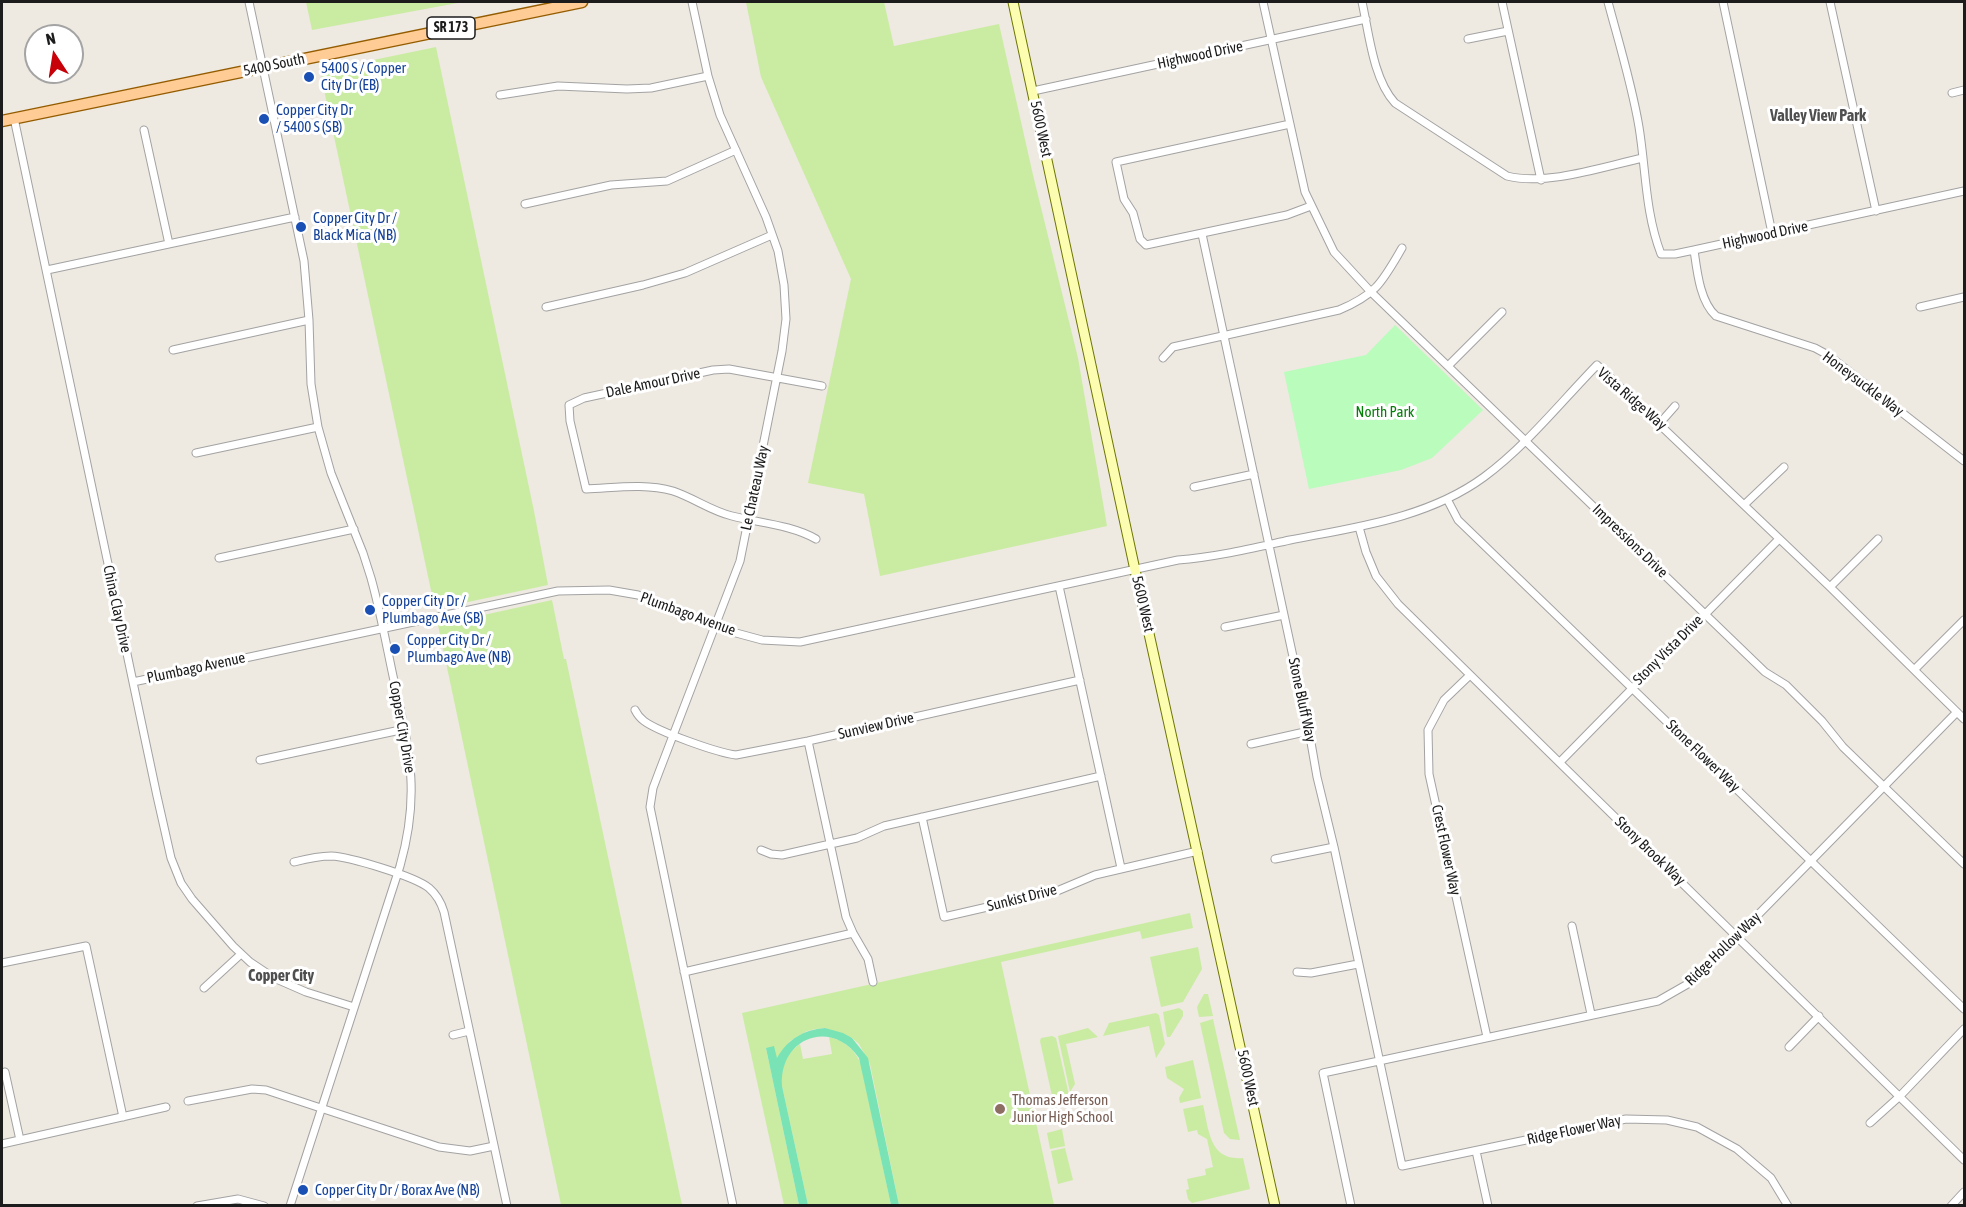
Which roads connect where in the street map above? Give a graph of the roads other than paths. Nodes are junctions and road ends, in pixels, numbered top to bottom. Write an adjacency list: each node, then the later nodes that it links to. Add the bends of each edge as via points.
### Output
1 (249, 2): 15 (street, Copper City Drive)
2 (582, 2): 15 (main road, 5400 South / SR 173)
3 (692, 2): 16 (street, Le Chateau Way)
4 (1013, 2): 18 (main road, 5600 West)
5 (1263, 2): 14 (street, Impressions Drive)
6 (1362, 2): 11 (street)
7 (1502, 2): 12 (street)
8 (1608, 2): 26 (street, via 1632,93)
9 (1723, 2): 33 (street)
10 (1830, 2): 31 (street)
11 (1366, 19): 14 (street, Highwood Drive); 27 (street, via 1379,77 1395,103 1507,176)
12 (1508, 31): 13 (street); 27 (street)
13 (1468, 39)
14 (1271, 40): 18 (street, Highwood Drive); 23 (street, Impressions Drive)
15 (264, 67): 21 (main road, 5400 South / SR 173); 32 (street, Copper City Drive)
16 (708, 76): 20 (street, via 651,88 558,86); 25 (street, Le Chateau Way)
17 (1965, 90): 19 (street)
18 (1033, 91): 71 (main road, 5600 West)
19 (1952, 93)
20 (500, 95)
21 (14, 118): 22 (main road, 5400 South / SR 173); 39 (street, China Clay Drive)
22 (2, 121)
23 (1290, 124): 30 (street, Impressions Drive); 34 (street, via 1116,162 1124,199 1146,245)
24 (144, 130): 36 (street)
25 (735, 150): 29 (street, via 667,180 611,185); 35 (street, Le Chateau Way)
26 (1642, 158): 27 (street); 38 (street, Highwood Drive, via 1652,232 1660,254)
27 (1541, 180)
28 (1965, 191): 31 (street, Highwood Drive)
29 (525, 204)
30 (1311, 206): 34 (street); 40 (street, Impressions Drive, via 1334,252)
31 (1876, 211): 33 (street, Highwood Drive)
32 (295, 217): 36 (street); 45 (street, Copper City Drive)
33 (1772, 233): 38 (street, Highwood Drive)
34 (1202, 234): 46 (street, Stone Bluff Way)
35 (772, 236): 42 (street, via 675,276); 50 (street, Le Chateau Way, via 786,302)
36 (169, 244): 39 (street)
37 (1402, 248): 40 (street)
38 (1694, 250): 57 (street, Honeysuckle Way, via 1706,302 1716,316 1828,355)
39 (46, 270): 83 (street, China Clay Drive)
40 (1371, 292): 46 (street, via 1340,310); 49 (street, Impressions Drive)
41 (1965, 297): 43 (street)
42 (546, 306)
43 (1920, 307)
44 (1502, 312): 49 (street)
45 (309, 320): 47 (street); 54 (street, Copper City Drive, via 310,384)
46 (1224, 335): 48 (street, via 1173,347); 59 (street, Stone Bluff Way)
47 (174, 350)
48 (1164, 358)
49 (1449, 365): 55 (street, Impressions Drive)
50 (777, 377): 51 (street, Dale Amour Drive); 63 (street, Le Chateau Way); 63 (street, Dale Amour Drive, via 742,370 713,370 584,398 569,405 586,489 648,486)
51 (822, 386)
52 (1675, 406): 53 (street)
53 (1660, 423): 55 (street, Vista Ridge Way, via 1597,365); 62 (street, Vista Ridge Way)
54 (318, 427): 56 (street); 65 (street, Copper City Drive, via 331,473)
55 (1525, 440): 61 (street, Vista Ridge Way, via 1484,477); 74 (street, Impressions Drive)
56 (196, 453)
57 (1965, 461)
58 (1784, 467): 62 (street)
59 (1254, 474): 60 (street); 69 (street, Stone Bluff Way)
60 (1194, 487)
61 (1447, 499): 64 (street, Vista Ridge Way, via 1414,513); 84 (street, Stone Flower Way, via 1458,520)
62 (1744, 505): 67 (street, Vista Ridge Way)
63 (748, 520): 66 (street, via 801,531); 77 (street, Le Chateau Way, via 737,569)
64 (1359, 527): 69 (street, Vista Ridge Way); 81 (street, Stony Brook Way, via 1376,576 1398,604)
65 (354, 529): 70 (street); 79 (street, Copper City Drive)
66 (816, 539)
67 (1779, 539): 73 (street, Vista Ridge Way); 74 (street, Stony Vista Drive)
68 (1878, 539): 73 (street)
69 (1269, 545): 71 (street, Vista Ridge Way); 75 (street, Stone Bluff Way)
70 (219, 558)
71 (1135, 570): 72 (street, Plumbago Avenue); 101 (main road, 5600 West)
72 (1059, 586): 77 (street, Plumbago Avenue, via 800,642 762,640); 82 (street)
73 (1830, 587): 80 (street, Vista Ridge Way)
74 (1705, 613): 84 (street, Stony Vista Drive); 96 (street, Impressions Drive, via 1765,672 1786,686)
75 (1284, 615): 78 (street); 89 (street, Stone Bluff Way)
76 (1965, 620): 80 (street)
77 (716, 626): 79 (street, Plumbago Avenue, via 646,598 609,590 558,591); 90 (street, Le Chateau Way)
78 (1225, 627)
79 (383, 628): 83 (street, Plumbago Avenue); 88 (street, Copper City Drive)
80 (1915, 669): 86 (street, Vista Ridge Way)
81 (1470, 675): 94 (street, Stony Brook Way); 125 (street, Crest Flower Way, via 1444,700 1428,730 1429,774)
82 (1080, 680): 91 (street, Sunview Drive); 95 (street)
83 (133, 682): 111 (street, China Clay Drive, via 175,870 192,900)
84 (1632, 687): 94 (street, Stony Vista Drive); 103 (street, Stone Flower Way)
85 (635, 710): 90 (street, Sunview Drive, via 645,722)
86 (1957, 712): 87 (street, Vista Ridge Way); 96 (street, Ridge Hollow Way)
87 (1965, 719)
88 (405, 729): 93 (street); 107 (street, Copper City Drive, via 412,771 412,810)
89 (1309, 731): 92 (street); 99 (street, Stone Bluff Way)
90 (674, 734): 91 (street, Sunview Drive, via 736,755); 114 (street, Le Chateau Way, via 653,788 650,807)
91 (808, 741): 98 (street)
92 (1251, 744)
93 (260, 760)
94 (1560, 762): 110 (street, Stony Brook Way)
95 (1101, 776): 97 (street); 106 (street)
96 (1886, 787): 103 (street, Ridge Hollow Way); 105 (street, Impressions Drive)
97 (922, 817): 98 (street); 106 (street, Sunkist Drive, via 944,917 1057,891 1095,874)
98 (830, 844): 100 (street, via 782,855); 109 (street)
99 (1334, 847): 102 (street); 113 (street, Stone Bluff Way)
100 (761, 850)
101 (1198, 851): 106 (street, Sunkist Drive); 147 (main road, 5600 West)
102 (1275, 859)
103 (1813, 861): 110 (street, Ridge Hollow Way); 119 (street, Stone Flower Way)
104 (294, 862): 107 (street, via 333,856)
105 (1965, 864)
106 (1121, 868)
107 (397, 874): 118 (street, Copper City Drive); 123 (street, via 424,884 441,904)
108 (1572, 926): 120 (street)
109 (853, 933): 114 (street); 116 (street, via 867,959)
110 (1738, 936): 120 (street, Ridge Hollow Way, via 1678,991 1658,1001); 121 (street, Stony Brook Way)
111 (241, 954): 117 (street); 118 (street, China Clay Drive, via 284,983)
112 (2, 963): 133 (street, via 86,946)
113 (1358, 964): 115 (street); 127 (street, Stone Bluff Way)
114 (684, 972): 146 (street, Le Chateau Way)
115 (1297, 972)
116 (873, 982)
117 (204, 988)
118 (354, 1007): 132 (street, Copper City Drive)
119 (1965, 1010)
120 (1591, 1014): 125 (street, Ridge Hollow Way)
121 (1819, 1016): 126 (street); 129 (street, Stony Brook Way)
122 (1965, 1029): 129 (street)
123 (469, 1031): 124 (street); 137 (street)
124 (453, 1035)
125 (1487, 1037): 127 (street, Ridge Hollow Way)
126 (1789, 1047)
127 (1379, 1060): 140 (street, Stone Bluff Way); 148 (street, Ridge Hollow Way, via 1323,1073)
128 (5, 1071): 135 (street)
129 (1900, 1096): 134 (street); 139 (street, Stony Brook Way)
130 (188, 1101): 132 (street, via 252,1089)
131 (166, 1107): 133 (street)
132 (322, 1109): 137 (street, via 451,1150); 144 (street, Copper City Drive)
133 (123, 1117): 135 (street)
134 (1870, 1123)
135 (20, 1140): 136 (street)
136 (2, 1144)
137 (494, 1146): 145 (street)
138 (1476, 1151): 140 (street, Ridge Flower Way); 149 (street); 150 (street, Ridge Flower Way, via 1626,1119 1667,1120 1697,1127 1737,1149 1771,1178)
139 (1965, 1160)
140 (1402, 1166)
141 (1965, 1192): 151 (street)
142 (198, 1206): 143 (street, via 238,1199)
143 (264, 1206)
144 (290, 1206)
145 (507, 1206)
146 (733, 1206)
147 (1275, 1206)
148 (1351, 1206)
149 (1488, 1206)
150 (1788, 1206)
151 (1951, 1206)

